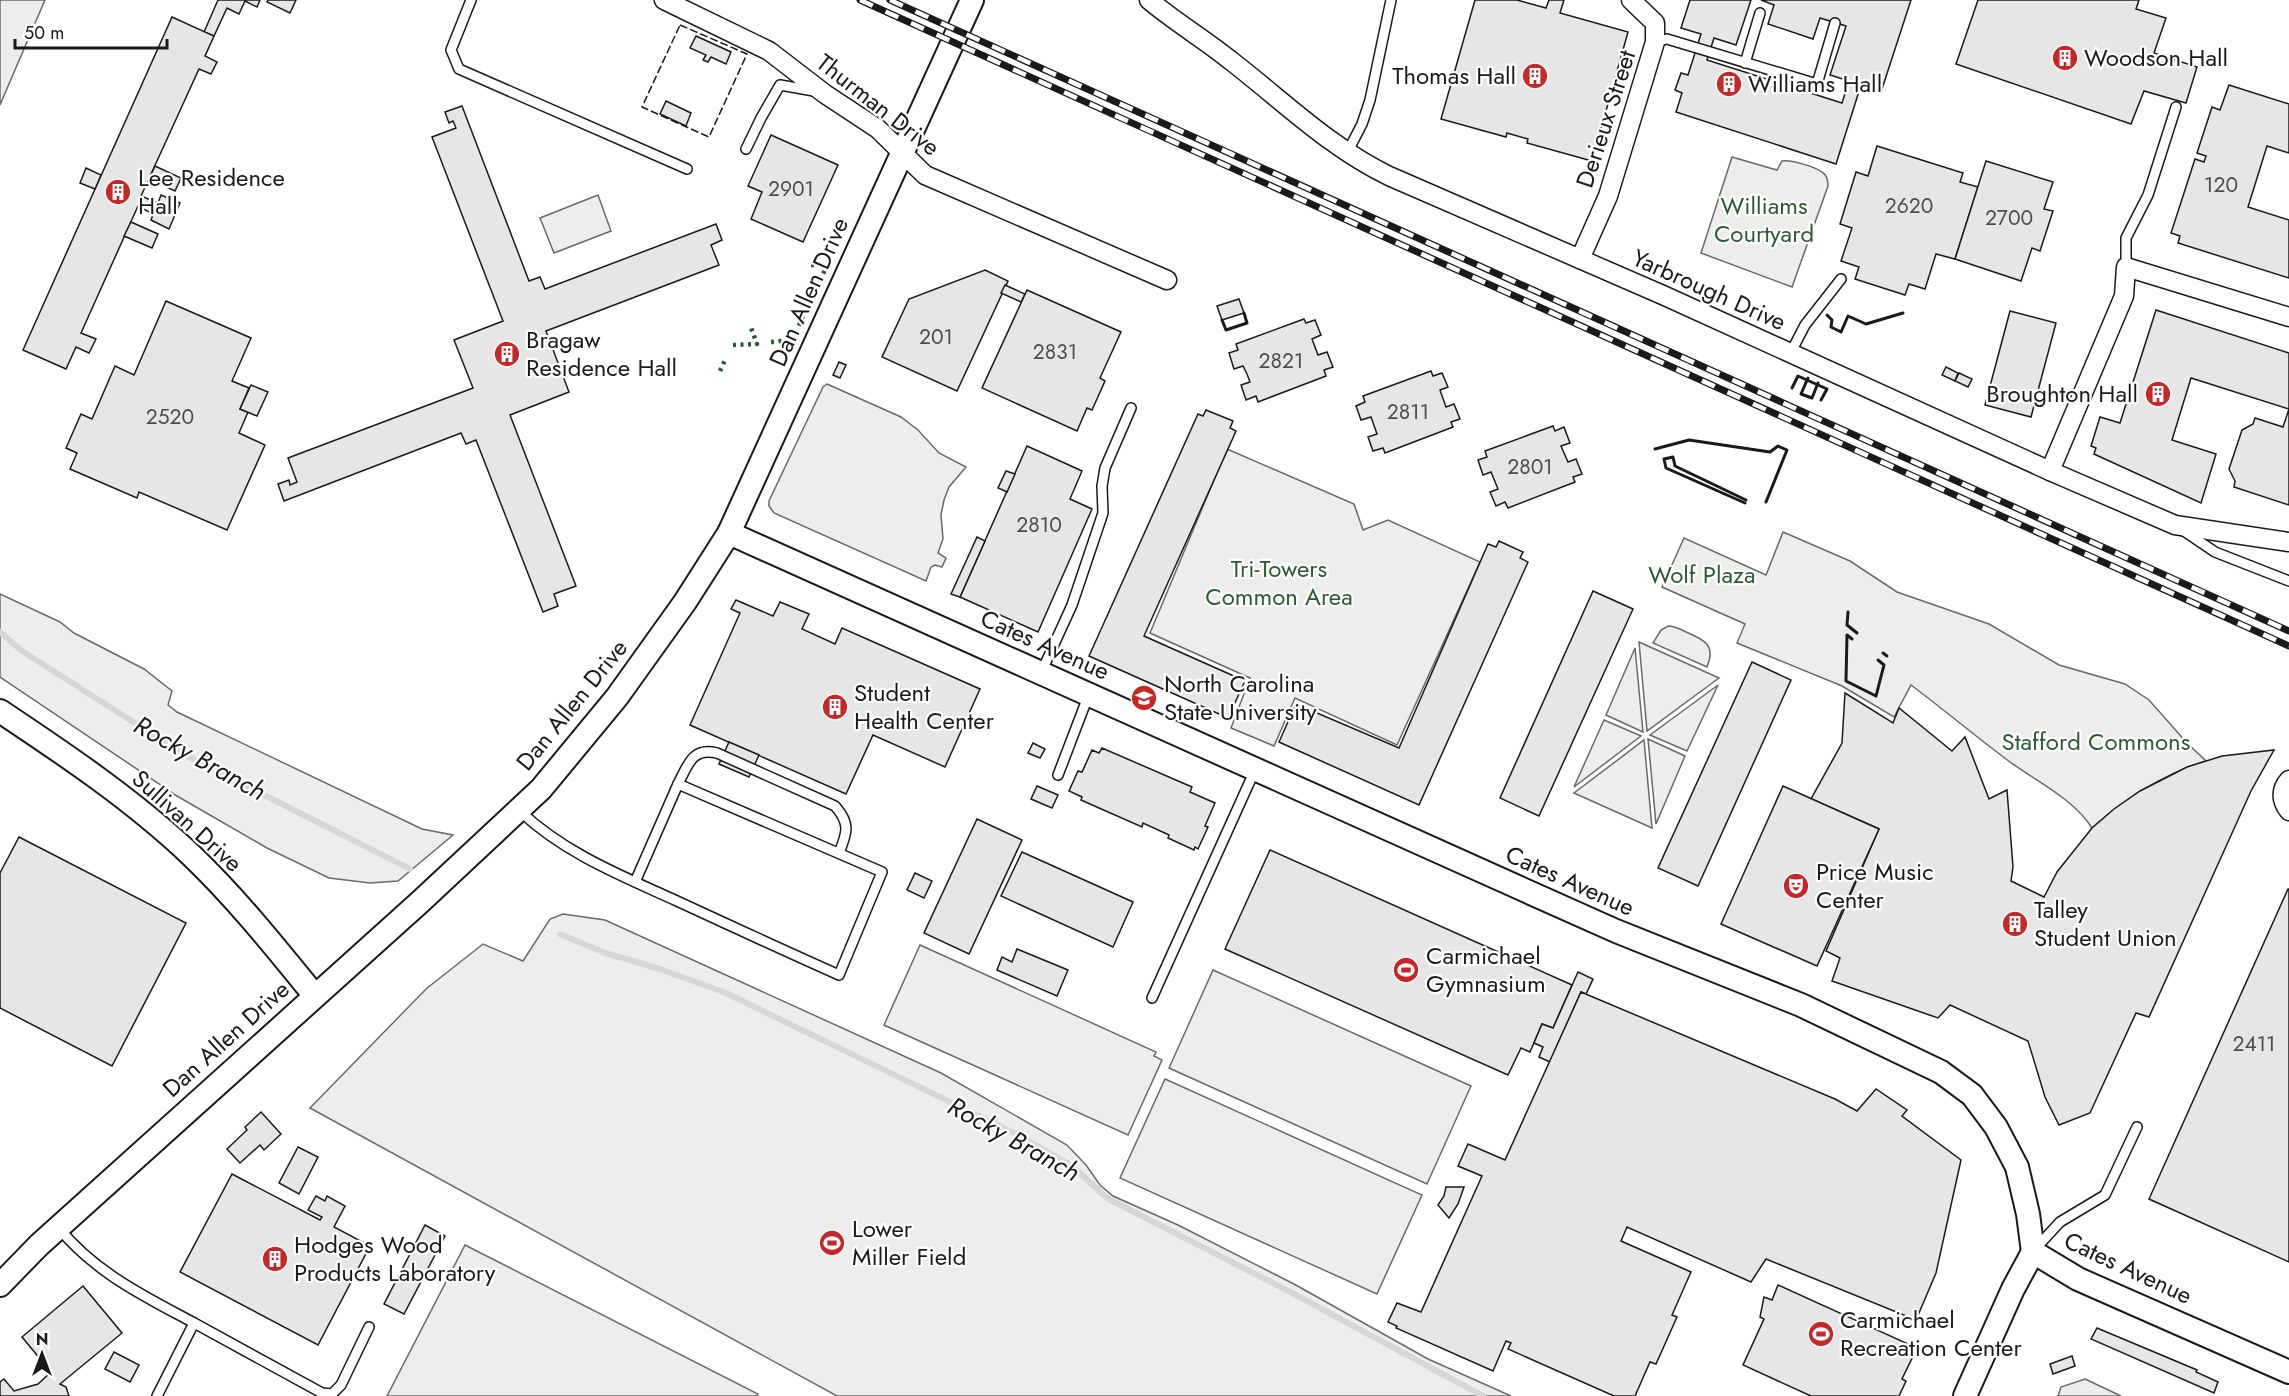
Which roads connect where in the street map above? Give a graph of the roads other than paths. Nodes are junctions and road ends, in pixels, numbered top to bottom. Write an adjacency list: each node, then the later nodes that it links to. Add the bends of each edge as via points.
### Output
1 (471, 0): 16 (lane, via 451,50 459,69)
2 (664, 0): 11 (street, Thurman Drive, via 769,51)
3 (972, 0): 14 (street, Dan Allen Drive)
4 (1150, 0): 15 (street, Yarbrough Drive)
5 (1391, 0): 15 (lane, via 1370,100)
6 (1631, 0): 9 (street, Derieux Street, via 1655,23)
7 (1761, 13): 10 (lane)
8 (1835, 23): 10 (lane, via 1817,84)
9 (1655, 42): 10 (lane, via 1667,39); 17 (street, Derieux Street, via 1608,196)
10 (1745, 63)
11 (825, 94): 13 (lane, via 780,85); 14 (street, Thurman Drive, via 878,129)
12 (2176, 107): 18 (lane, via 2148,195 2126,238)
13 (746, 149)
14 (902, 152): 20 (street, Thurman Drive, via 925,175); 26 (street, Dan Allen Drive)
15 (1347, 153): 17 (street, Yarbrough Drive, via 1389,176)
16 (687, 169)
17 (1580, 259): 22 (street, Yarbrough Drive)
18 (2126, 267): 21 (street); 24 (street, via 2124,296)
19 (1842, 279): 22 (lane, via 1805,325)
20 (1167, 280)
21 (2289, 317)
22 (1790, 354): 24 (street, Yarbrough Drive)
23 (1131, 408): 29 (lane, via 1105,468 1103,513 1072,605)
24 (2050, 471): 25 (street, Yarbrough Drive)
25 (2175, 525): 27 (street, Yarbrough Drive); 28 (lane, via 2216,552)
26 (729, 533): 29 (street, Cates Avenue); 36 (street, Dan Allen Drive, via 618,697 541,789)
27 (2289, 542)
28 (2289, 581)
29 (1041, 673): 30 (street, Cates Avenue)
30 (1089, 694): 32 (street, Cates Avenue); 33 (lane)
31 (0, 711): 40 (street, Sullivan Drive, via 176,841 229,894)
32 (1255, 769): 41 (lane); 44 (street, Cates Avenue, via 1616,931 1801,1005 1941,1072 1972,1095 2007,1147 2017,1167)
33 (1058, 775)
34 (2289, 780): 37 (street, via 2282,793)
35 (678, 784): 38 (lane); 38 (lane, via 697,754 717,753 835,806 846,823); 39 (lane)
36 (518, 809): 39 (lane, via 566,847); 40 (street, Dan Allen Drive)
37 (2289, 811)
38 (839, 853): 39 (lane, via 882,872 838,975)
39 (635, 882)
40 (315, 996): 43 (street, Dan Allen Drive)
41 (1152, 998)
42 (2137, 1127): 44 (lane, via 2105,1195 2060,1222)
43 (58, 1227): 45 (street, Dan Allen Drive); 46 (lane, via 96,1266)
44 (2033, 1252): 48 (street, Cates Avenue, via 2078,1279); 50 (street)
45 (0, 1285)
46 (194, 1323): 47 (lane, via 322,1393 332,1394 341,1385); 49 (lane)
47 (369, 1327)
48 (2289, 1372)
49 (157, 1396)
50 (1965, 1396)

